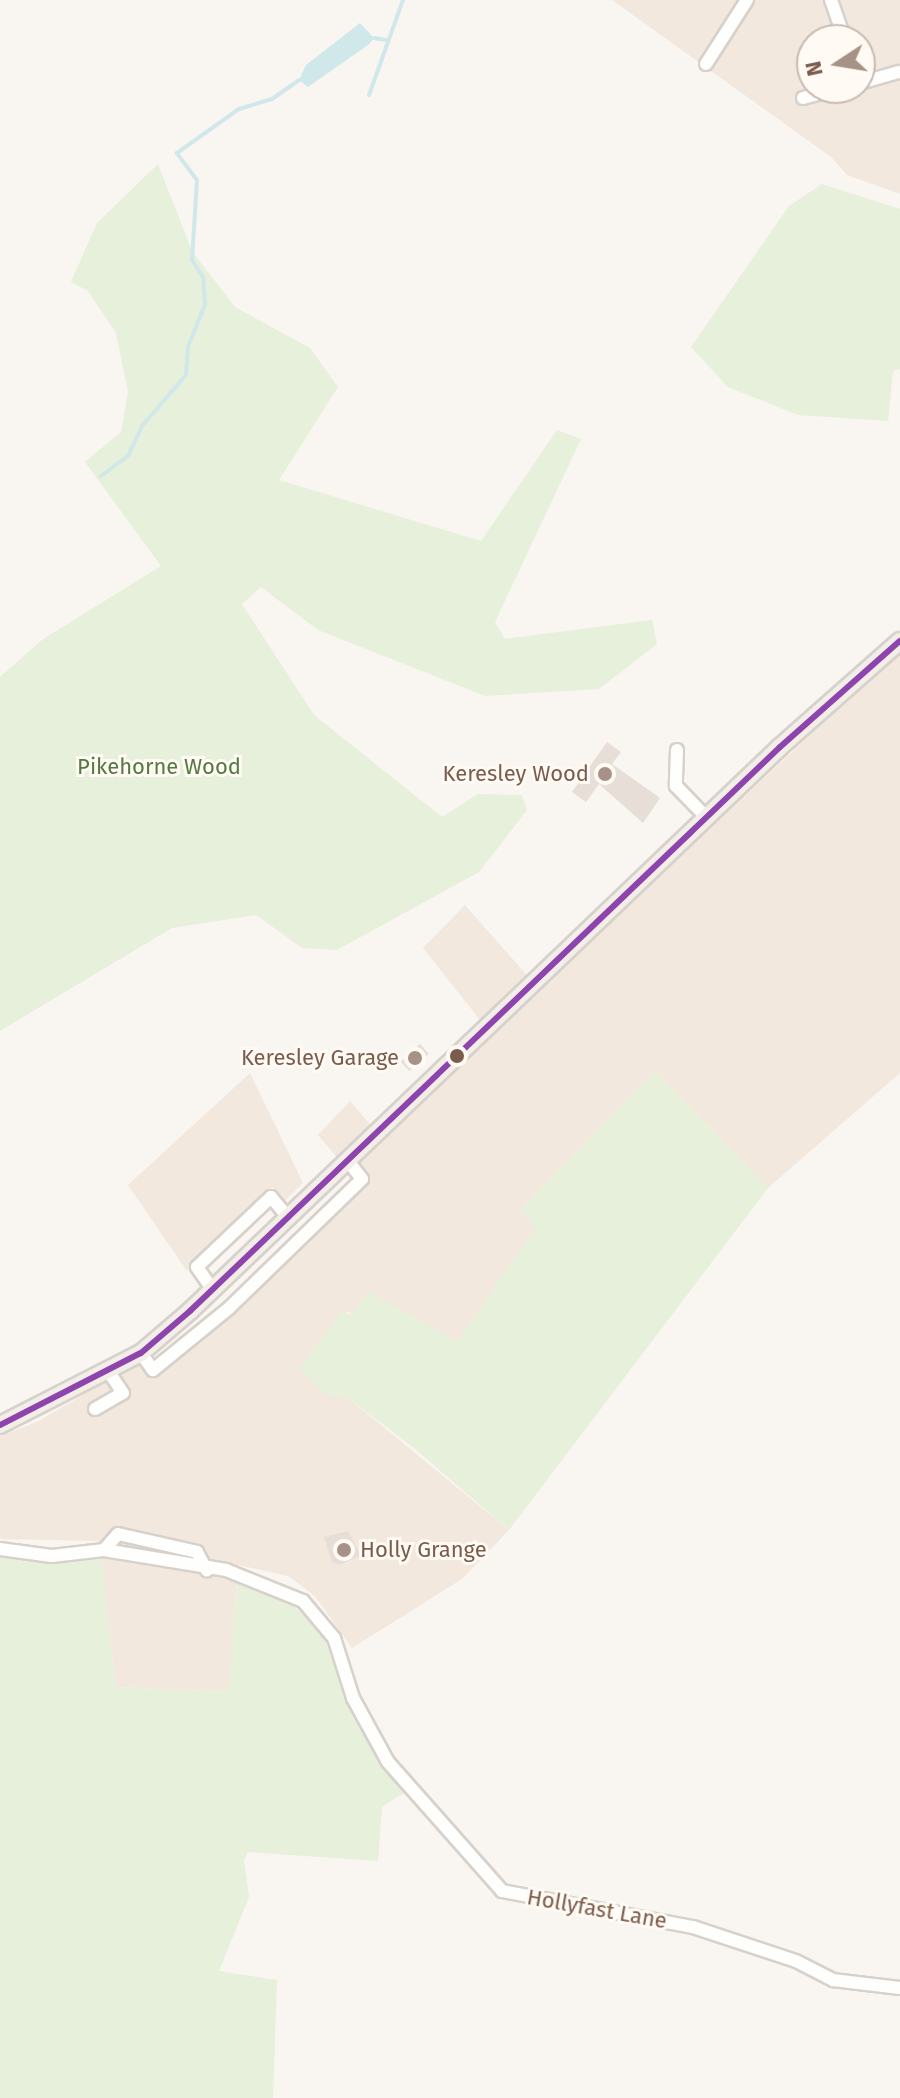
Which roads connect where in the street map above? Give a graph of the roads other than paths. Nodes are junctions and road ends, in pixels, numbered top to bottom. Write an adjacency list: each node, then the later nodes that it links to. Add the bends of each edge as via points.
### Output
1 (747, 0): 4 (street)
2 (831, 0): 3 (street)
3 (839, 24)
4 (706, 64)
5 (899, 72): 6 (street)
6 (876, 78)
7 (900, 641): 9 (main road)
8 (677, 750): 9 (street, via 676,786)
9 (706, 817): 10 (main road)
10 (348, 1161): 11 (main road); 13 (street, via 362,1179 229,1308 153,1370)
11 (288, 1217): 12 (main road); 12 (street, via 271,1197 197,1267)
12 (213, 1290): 13 (main road)
13 (141, 1353): 14 (main road)
14 (109, 1372): 15 (street, via 127,1390); 16 (main road)
15 (95, 1409)
16 (0, 1425)
17 (0, 1549): 18 (street, Hollyfast Lane, via 52,1556 104,1550 240,1573 303,1601 334,1638 353,1698 388,1762 502,1891 693,1927 833,1980)
18 (900, 1988)

